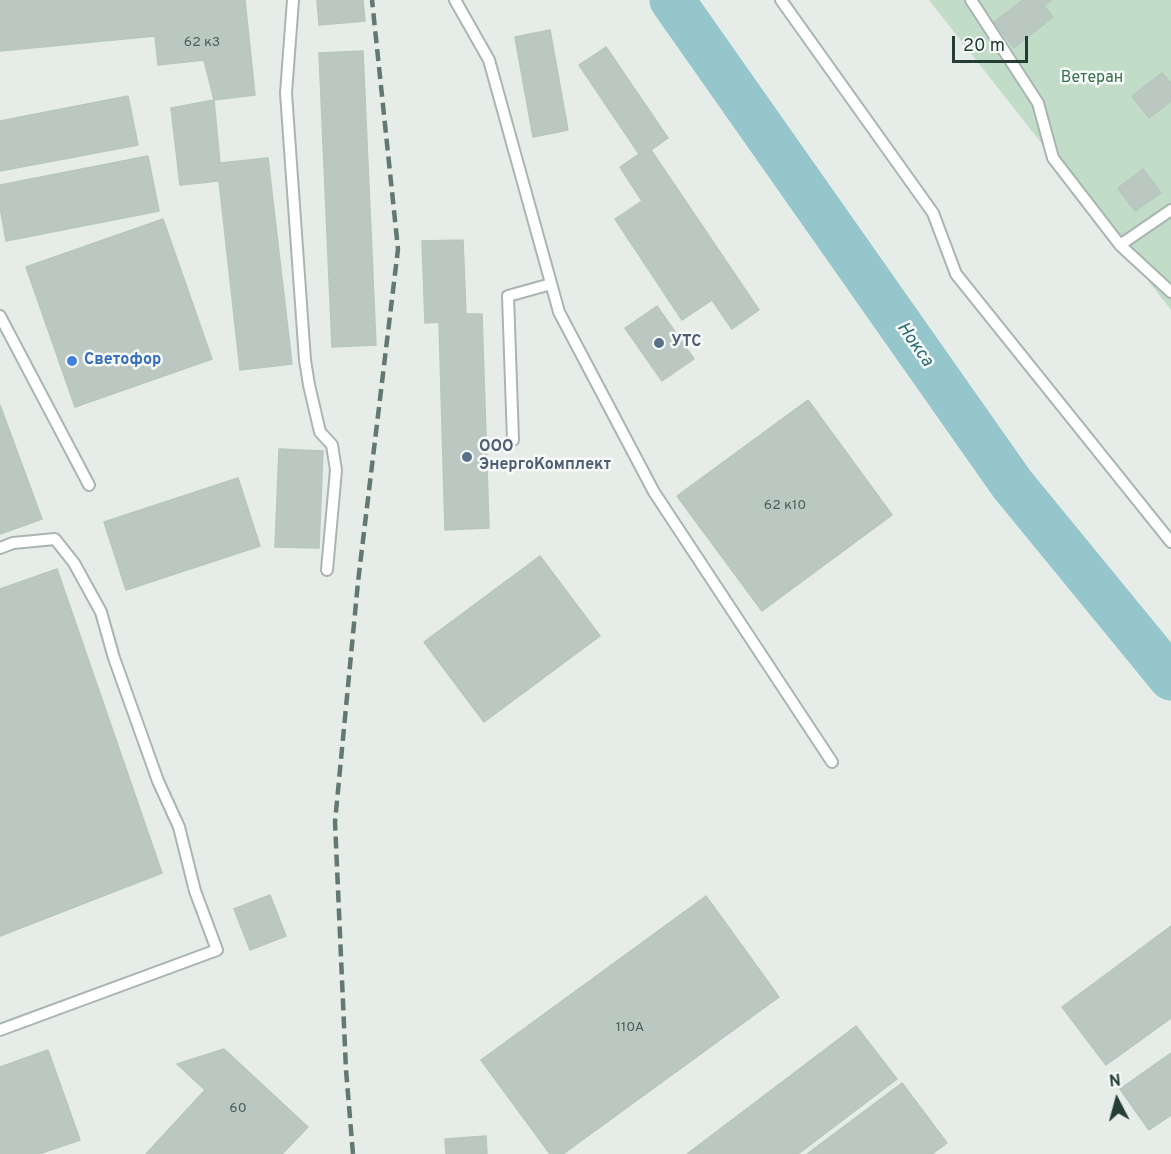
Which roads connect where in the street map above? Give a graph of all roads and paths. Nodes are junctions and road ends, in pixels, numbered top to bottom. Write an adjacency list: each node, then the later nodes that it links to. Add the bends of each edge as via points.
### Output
1 (293, 0): 14 (lane, via 286,93 305,360 320,432 333,445 336,470)
2 (455, 0): 7 (lane, via 489,60)
3 (781, 0): 12 (lane, via 933,213 956,274)
4 (970, 0): 6 (lane, via 1038,103 1053,158)
5 (1171, 210): 6 (lane)
6 (1120, 245): 8 (lane)
7 (551, 284): 10 (lane, via 508,296); 15 (lane, via 559,312 654,492)
8 (1171, 292)
9 (0, 316): 11 (lane)
10 (513, 440)
11 (89, 485)
12 (1171, 542)
13 (0, 548): 16 (lane, via 55,539 85,582 101,612 158,781 179,827 195,891 218,950)
14 (327, 570)
15 (832, 762)
16 (0, 1030)

